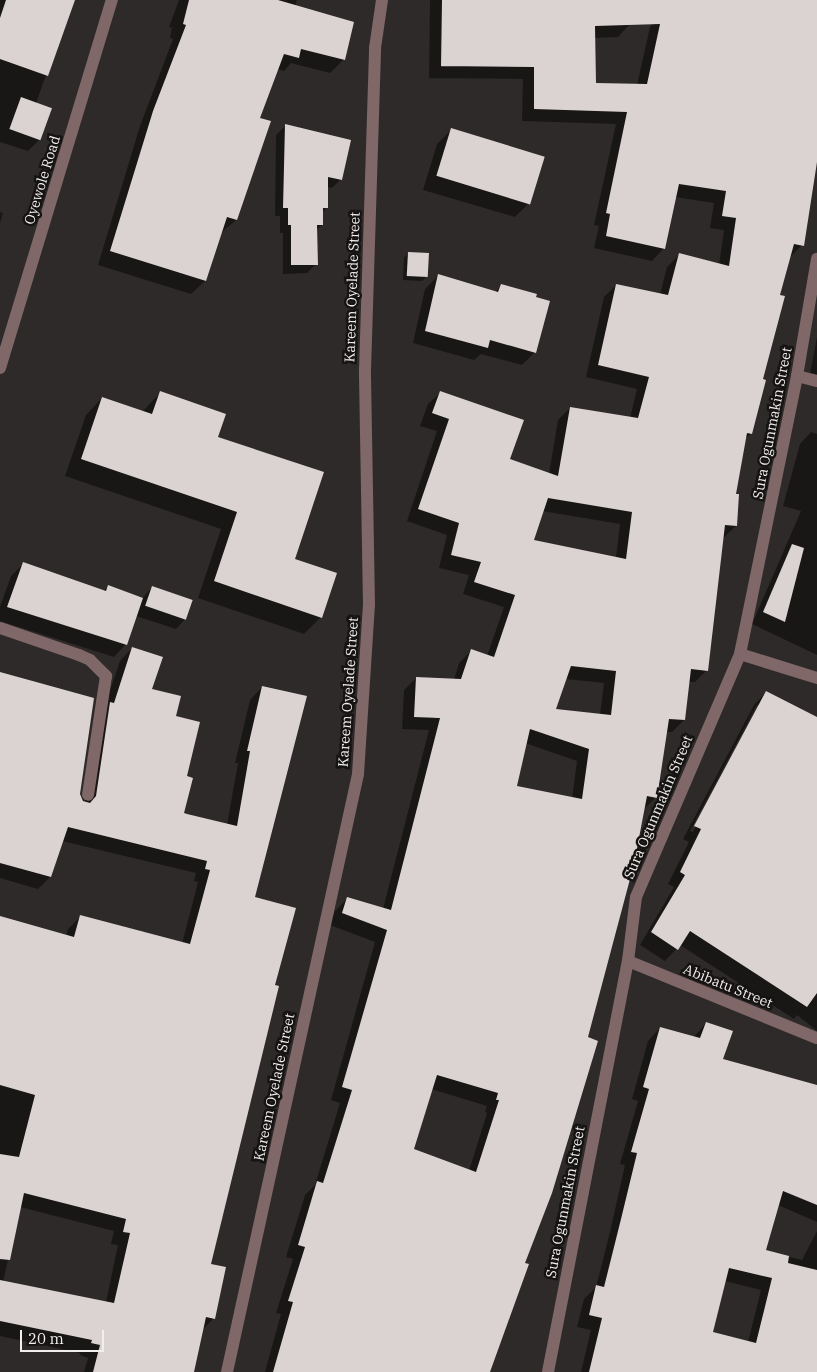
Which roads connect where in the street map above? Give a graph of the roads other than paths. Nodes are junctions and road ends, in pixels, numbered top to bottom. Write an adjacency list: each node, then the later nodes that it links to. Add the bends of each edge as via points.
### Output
1 (112, 0): 4 (street, Oyewole Road)
2 (382, 0): 13 (street, Kareem Oyelade Street, via 374,58 365,370 369,605 358,774)
3 (817, 259): 5 (street, Sura Ogunmakin Street)
4 (0, 368)
5 (797, 376): 6 (street); 8 (street, Sura Ogunmakin Street)
6 (817, 381)
7 (0, 628): 10 (street, via 79,655 90,660 106,676)
8 (740, 654): 9 (street); 11 (street, Sura Ogunmakin Street, via 636,896)
9 (817, 678)
10 (88, 795)
11 (628, 961): 12 (street, Abibatu Street); 14 (street, Sura Ogunmakin Street)
12 (817, 1038)
13 (227, 1372)
14 (548, 1372)

